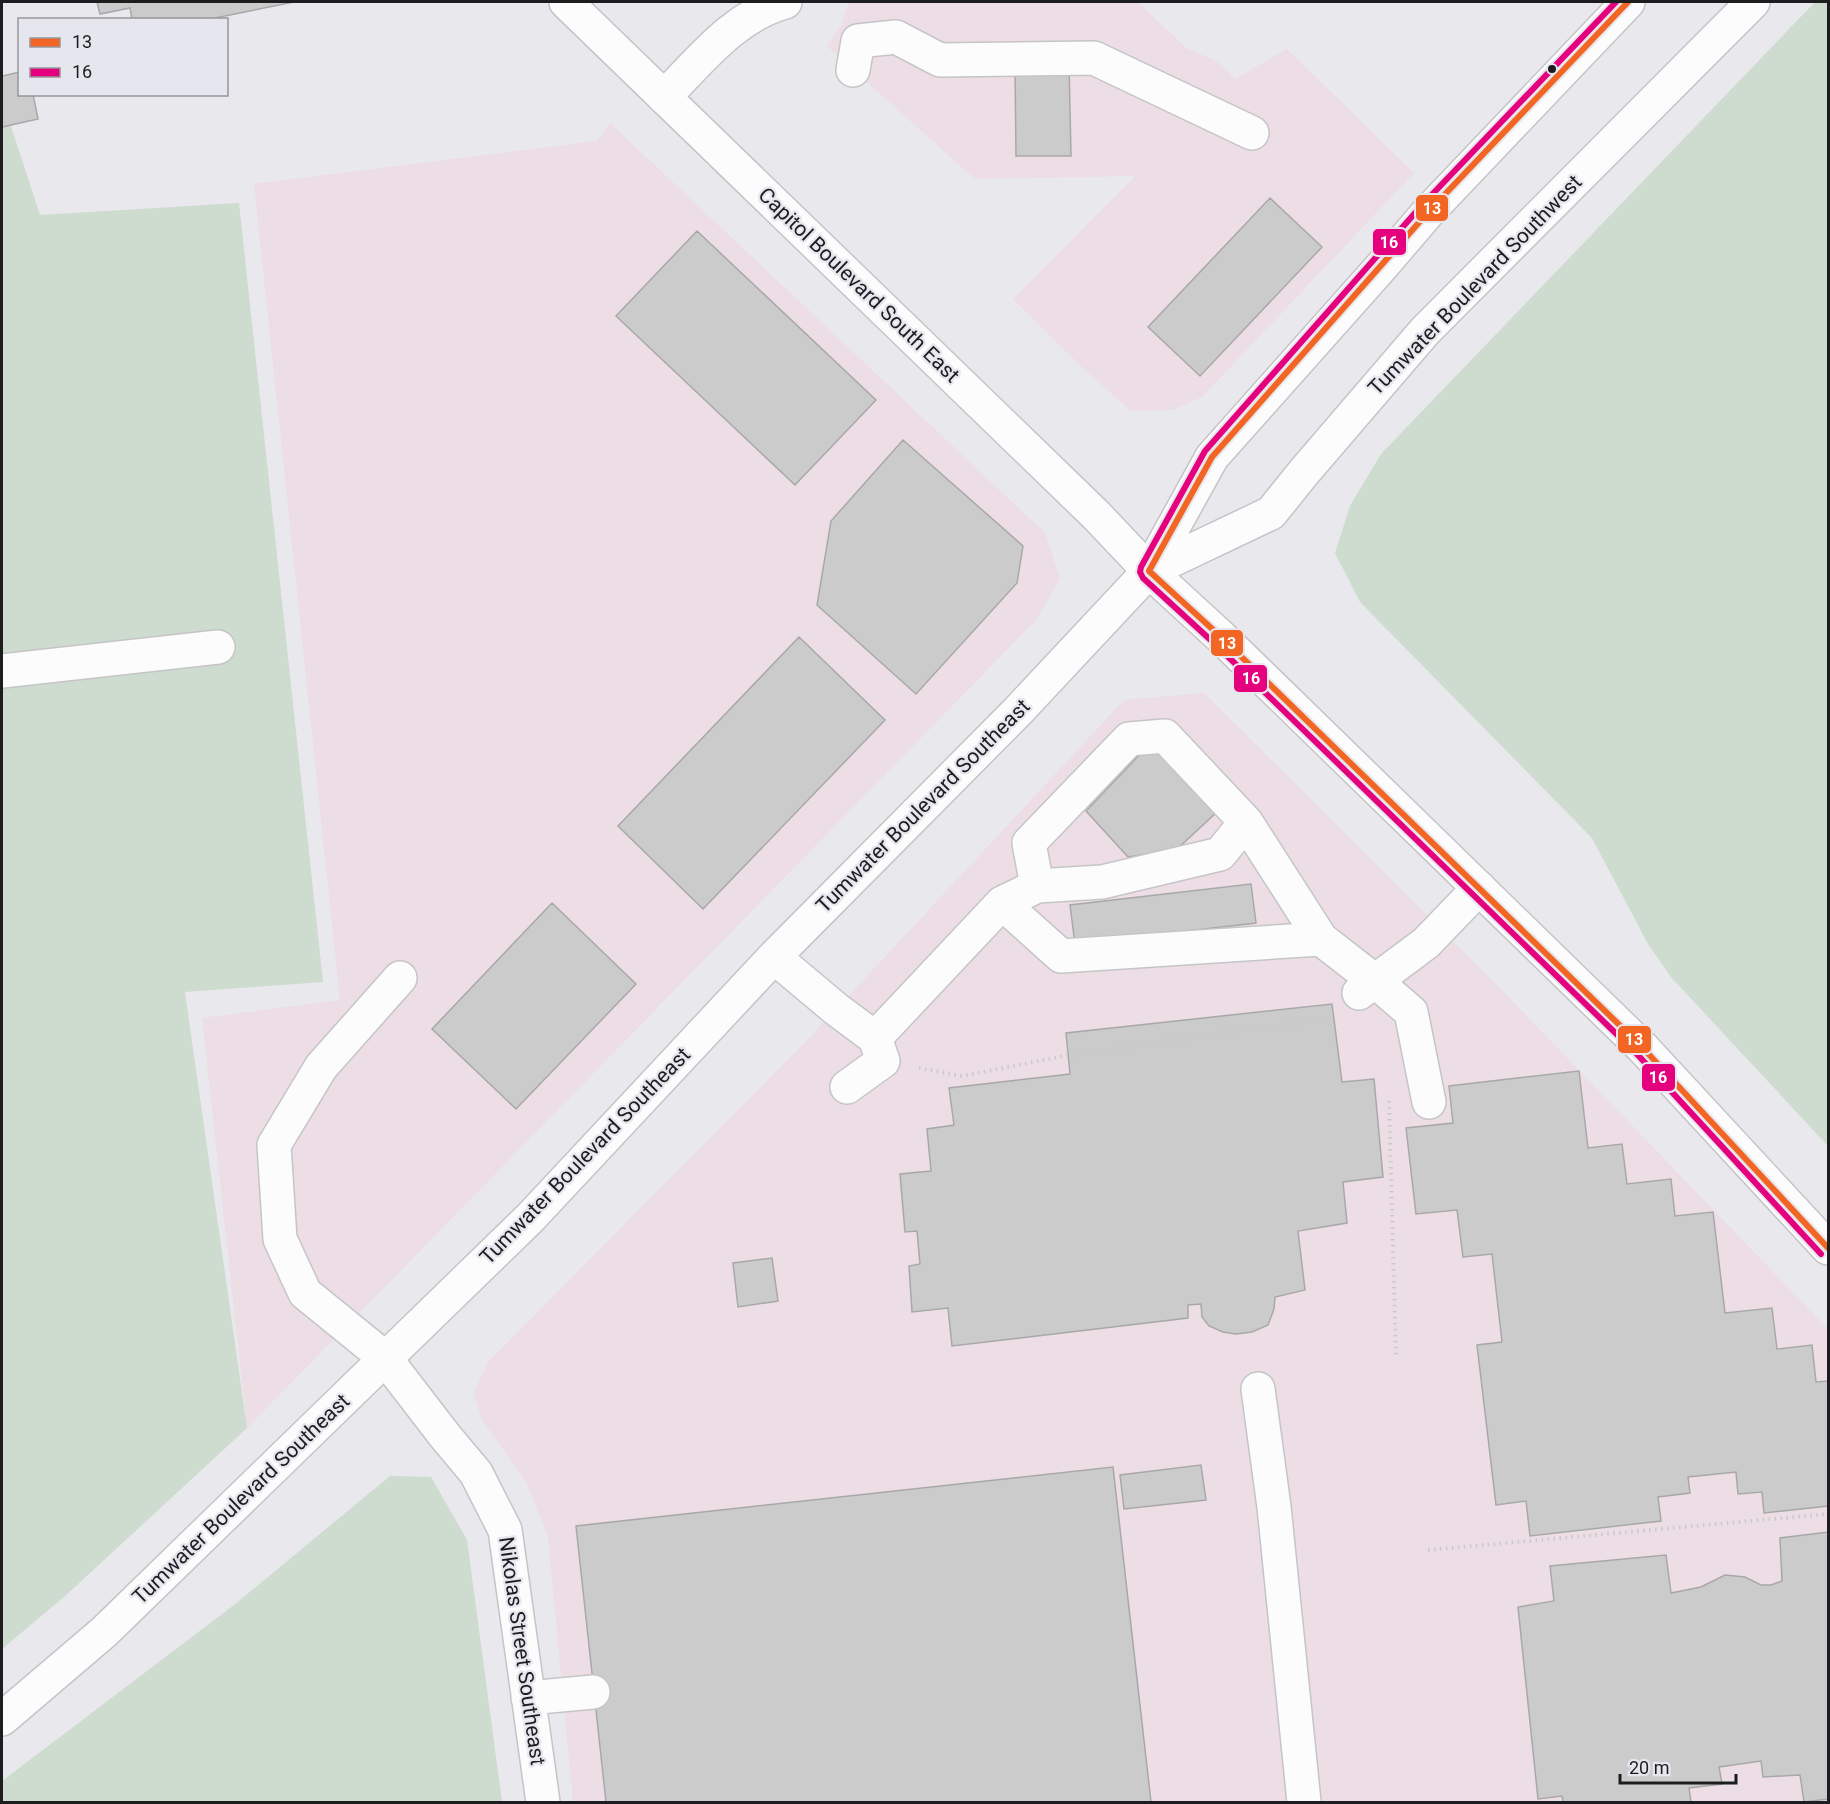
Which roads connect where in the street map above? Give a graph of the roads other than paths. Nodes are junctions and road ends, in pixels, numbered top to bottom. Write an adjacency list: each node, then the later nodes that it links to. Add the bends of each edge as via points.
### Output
1 (566, 2): 6 (main road, Capitol Boulevard South East)
2 (1628, 2): 8 (main road, via 1430,210 1212,457)
3 (1753, 2): 8 (main road, Tumwater Boulevard Southwest, via 1425,331 1271,513)
4 (767, 3): 6 (main road, via 726,33)
5 (854, 70): 7 (main road, via 858,41 896,37 940,60 1094,58)
6 (664, 97): 8 (main road, Capitol Boulevard South East, via 1088,507)
7 (1252, 133)
8 (1149, 571): 13 (main road, Capitol Boulevard South East); 16 (main road, Tumwater Boulevard Southeast, via 1018,711)
9 (218, 647): 10 (main road)
10 (2, 671)
11 (1246, 822): 12 (main road, via 1220,854 1102,882); 12 (main road, via 1165,736 1129,739 1029,843); 15 (main road)
12 (1037, 886): 14 (main road)
13 (1479, 888): 18 (main road, via 1426,943); 22 (main road, Capitol Boulevard South East, via 1642,1047)
14 (1002, 903): 15 (main road, via 1060,956); 19 (main road)
15 (1321, 939): 18 (main road)
16 (774, 957): 19 (main road); 23 (main road, Tumwater Boulevard Southeast, via 530,1218)
17 (400, 978): 23 (main road, Nikolas Street Southeast, via 321,1067 274,1145 280,1239 305,1293)
18 (1358, 998): 21 (main road, via 1411,1012)
19 (879, 1050): 20 (main road)
20 (848, 1086)
21 (1429, 1102)
22 (1828, 1248)
23 (385, 1358): 26 (main road, Nikolas Street Southeast, via 476,1473 506,1530); 27 (main road, Tumwater Boulevard Southeast, via 104,1632)
24 (1258, 1389): 29 (main road, via 1277,1530)
25 (593, 1692): 26 (main road)
26 (528, 1698): 28 (main road, Nikolas Street Southeast)
27 (2, 1719)
28 (543, 1803)
29 (1304, 1803)

